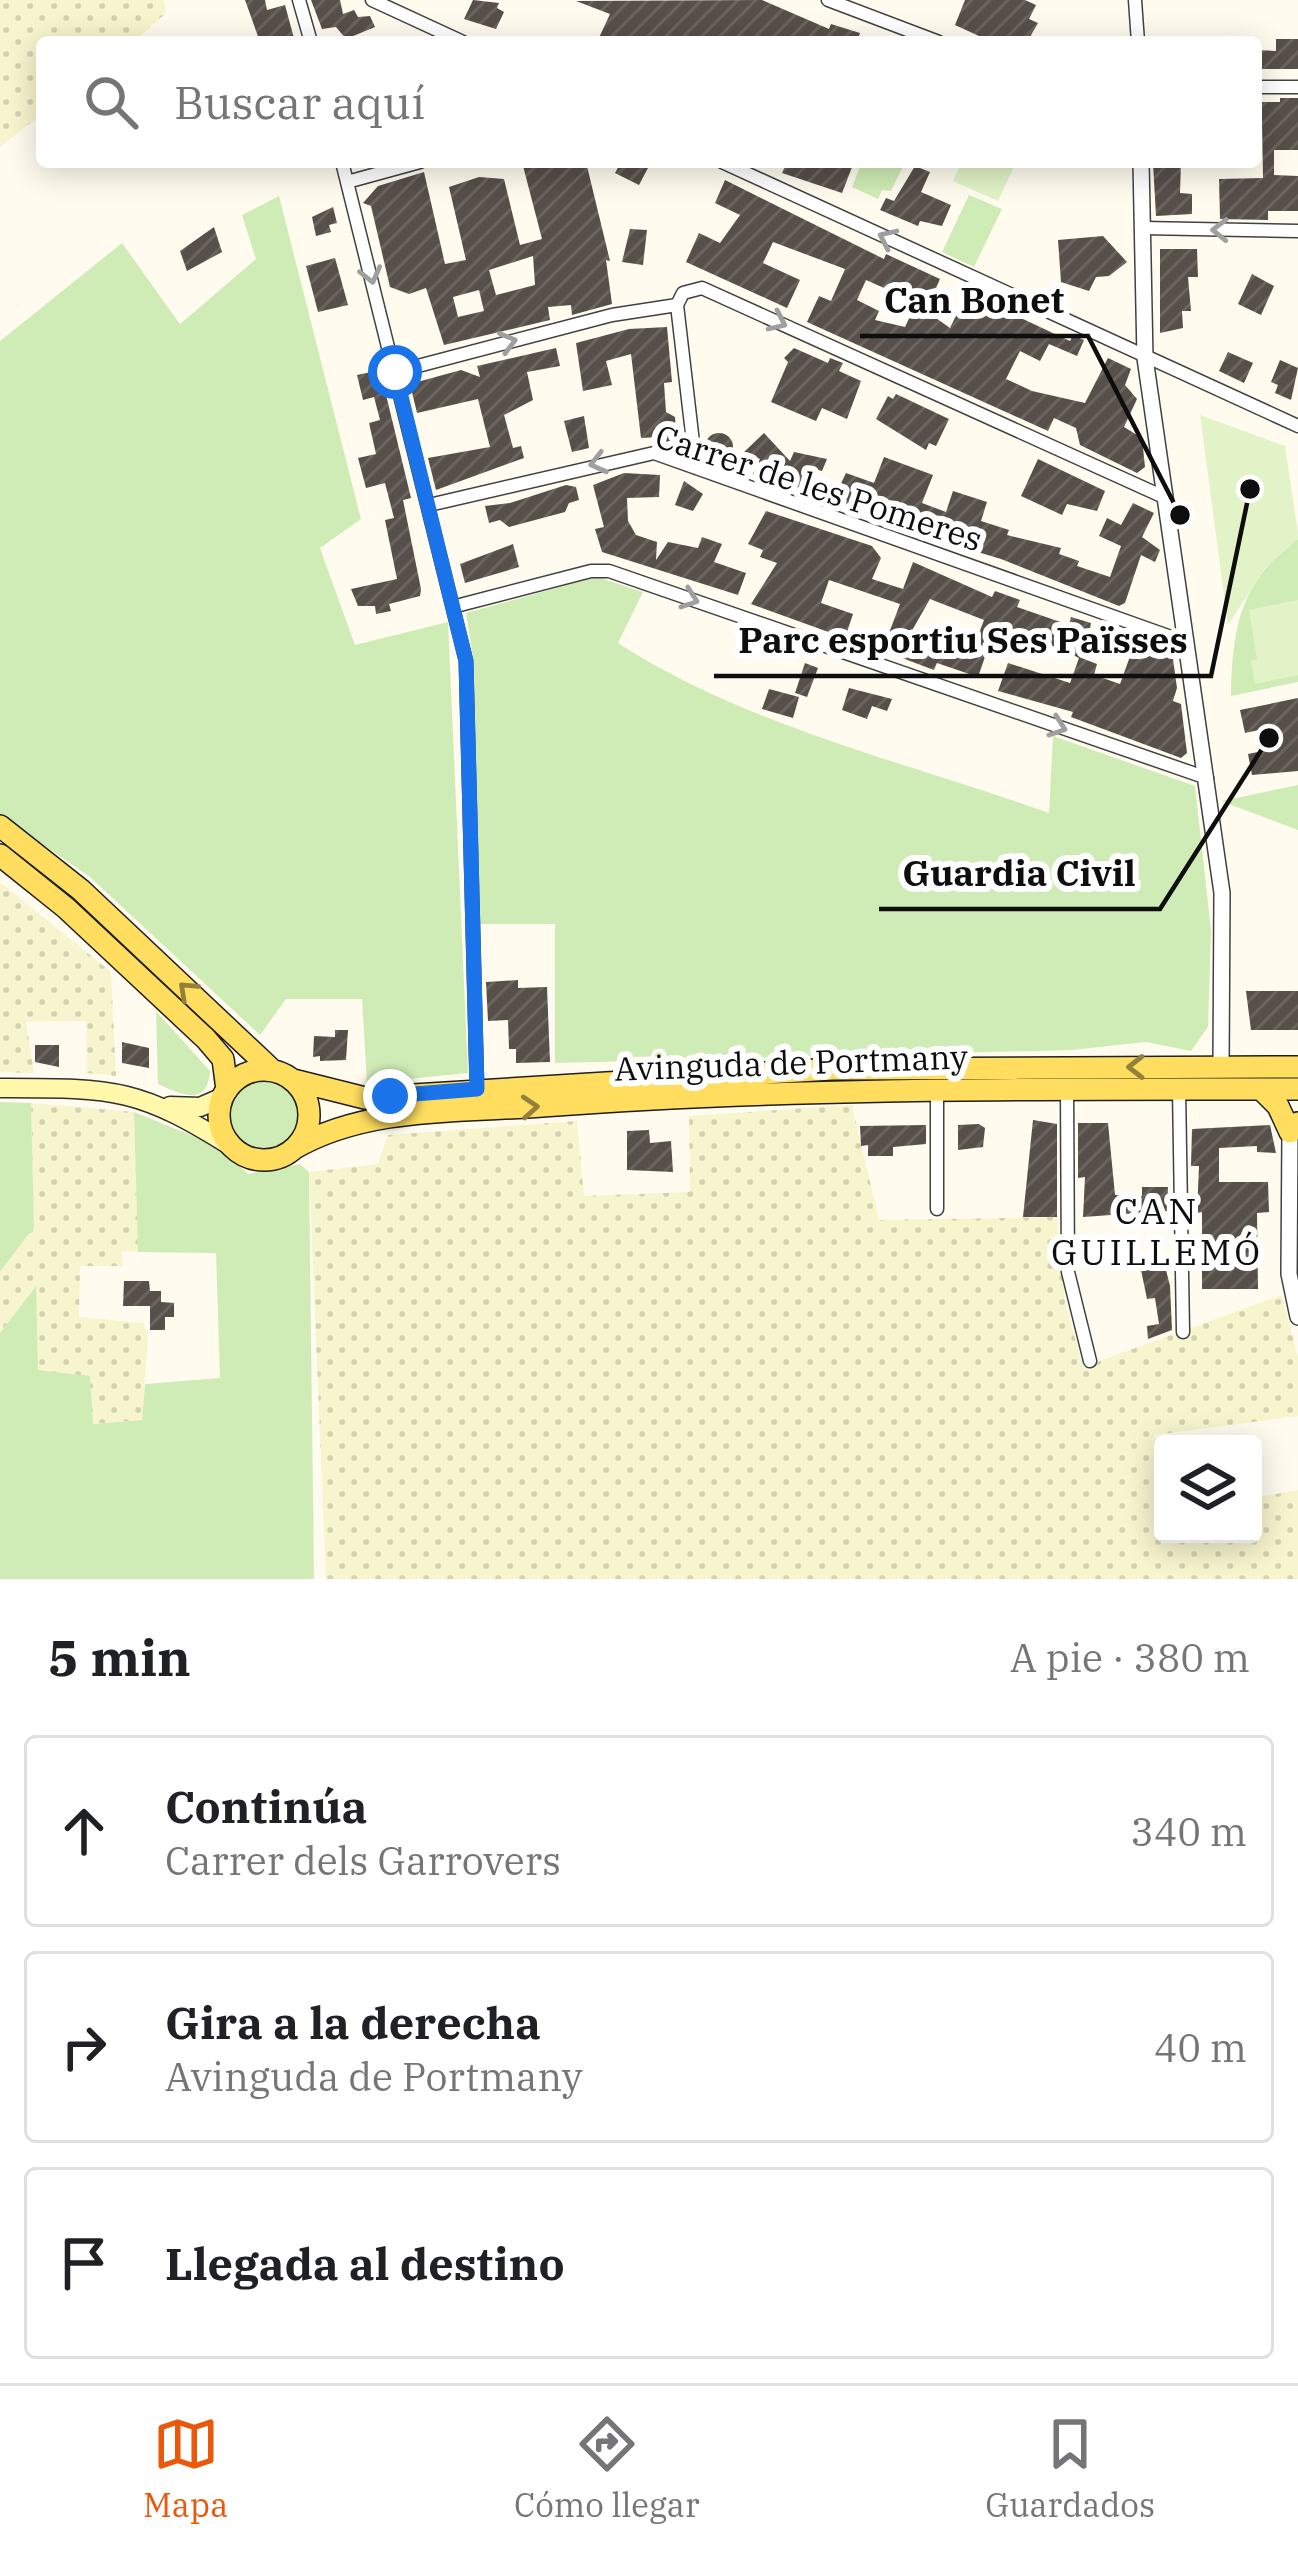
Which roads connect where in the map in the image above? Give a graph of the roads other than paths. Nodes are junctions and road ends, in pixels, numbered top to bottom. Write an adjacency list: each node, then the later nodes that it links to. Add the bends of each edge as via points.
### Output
1 (299, 0): 5 (street)
2 (372, 0): 6 (street)
3 (828, 0): 7 (street)
4 (1135, 0): 8 (street)
5 (308, 36)
6 (450, 36)
7 (923, 36)
8 (1138, 36)
9 (1262, 87): 10 (street)
10 (1298, 88)
11 (344, 168): 15 (street)
12 (398, 168): 15 (street)
13 (735, 168): 19 (street, one-way to 13)
14 (1141, 168): 16 (street)
15 (347, 182): 20 (street, one-way to 20)
16 (1143, 228): 17 (street, one-way to 16); 19 (street)
17 (1298, 231)
18 (677, 305): 20 (street, one-way to 18); 22 (street); 23 (street, one-way to 23, via 693,288 712,291)
19 (1145, 358): 21 (street); 23 (street)
20 (395, 372): 24 (street)
21 (1298, 426)
22 (696, 468): 24 (street, Carrer de les Pomeres, one-way to 24, via 640,452); 26 (street, Carrer de les Pomeres)
23 (1166, 498): 26 (street)
24 (429, 505): 25 (street)
25 (456, 606): 27 (street, one-way to 27, via 609,571); 37 (street, via 466,661)
26 (1185, 642): 27 (street)
27 (1207, 778): 30 (street, via 1222,893)
28 (0, 826): 32 (main road, one-way to 28, via 81,890)
29 (0, 855): 41 (main road, via 206,1039 223,1059)
30 (1221, 1067): 31 (main road, Avinguda de Portmany); 37 (main road, Avinguda de Portmany, one-way to 37, via 812,1070)
31 (1298, 1067)
32 (272, 1070): 33 (main road); 41 (main road, via 247,1074)
33 (293, 1080): 37 (main road, Avinguda de Portmany, via 364,1098); 44 (main road, via 309,1119)
34 (0, 1088): 42 (main road, via 94,1088)
35 (938, 1088): 36 (main road, Avinguda de Portmany); 44 (main road, Avinguda de Portmany, one-way to 35, via 335,1128 392,1118); 46 (street)
36 (1067, 1088): 38 (main road, Avinguda de Portmany); 49 (street, via 1068,1272)
37 (477, 1089)
38 (1179, 1089): 39 (main road, Avinguda de Portmany); 48 (street)
39 (1261, 1089): 40 (main road, Avinguda de Portmany); 43 (main road)
40 (1298, 1089)
41 (225, 1093): 42 (main road, via 200,1107); 45 (main road, via 222,1129)
42 (166, 1106): 45 (main road)
43 (1294, 1127): 47 (street, via 1289,1274)
44 (293, 1149): 45 (main road, via 269,1160)
45 (237, 1150)
46 (937, 1208)
47 (1298, 1317)
48 (1183, 1332)
49 (1090, 1361)

